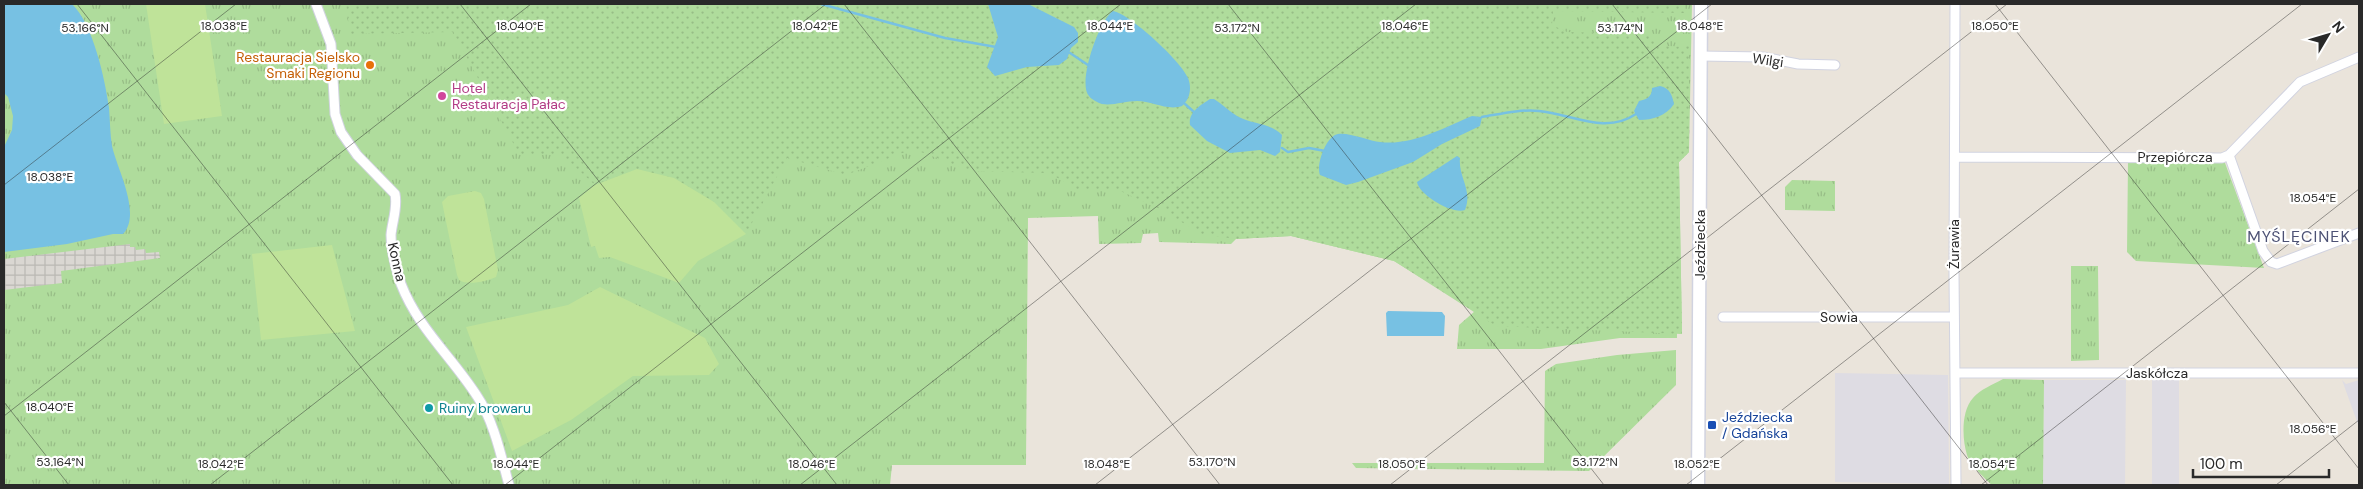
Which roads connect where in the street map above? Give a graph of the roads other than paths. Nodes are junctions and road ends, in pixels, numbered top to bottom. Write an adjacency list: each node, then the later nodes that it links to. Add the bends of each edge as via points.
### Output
1 (316, 4): 14 (street, Konna, via 331,44 335,114 341,132 357,155 395,194 391,235 401,283 419,322 478,396)
2 (1701, 4): 4 (street, Jeździecka)
3 (1955, 4): 8 (street, Żurawia)
4 (1700, 56): 6 (street, Wilgi, via 1764,57 1798,64); 15 (street, Jeździecka)
5 (2359, 57): 7 (street, Przepiórcza, via 2300,82)
6 (1835, 65)
7 (2229, 155): 8 (street, Przepiórcza, via 2222,158); 9 (street, via 2271,262 2277,264)
8 (1955, 157): 11 (street, Żurawia)
9 (2359, 233)
10 (1723, 317): 11 (street, Sowia)
11 (1954, 317): 12 (street, Żurawia)
12 (1956, 373): 13 (street, Jaskółcza); 16 (street, Żurawia)
13 (2359, 373)
14 (510, 485)
15 (1698, 485)
16 (1956, 485)

